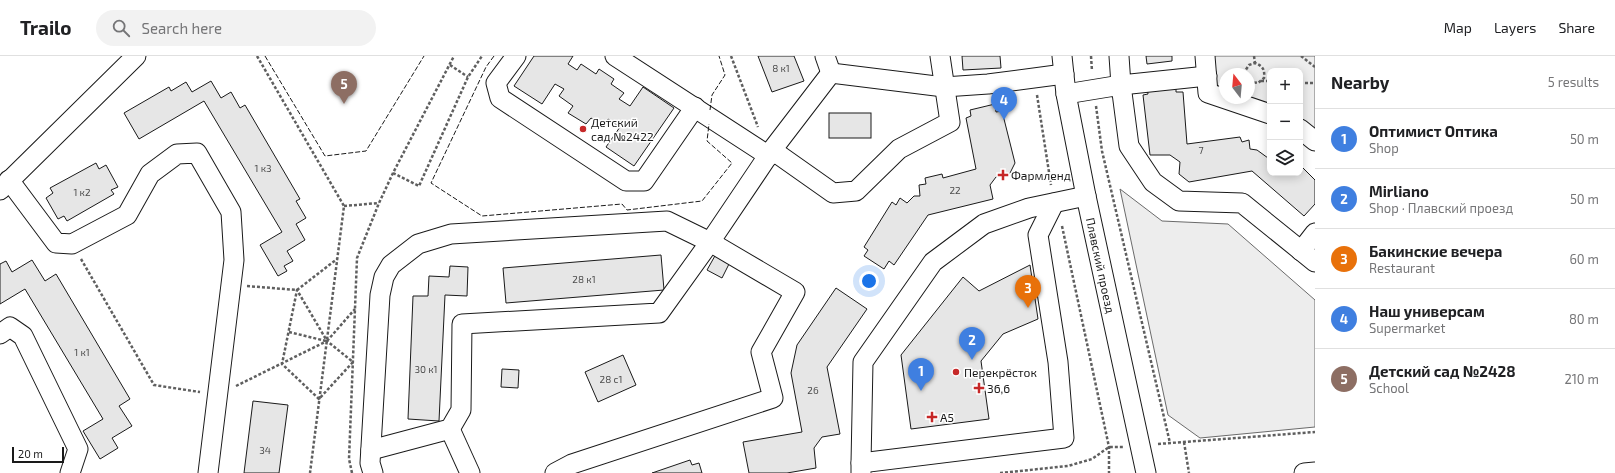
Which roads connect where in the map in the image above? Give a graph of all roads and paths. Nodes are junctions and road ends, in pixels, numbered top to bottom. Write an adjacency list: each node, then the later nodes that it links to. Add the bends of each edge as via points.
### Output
1 (136, 56): 37 (street)
2 (257, 56): 41 (path)
3 (482, 56): 20 (path)
4 (516, 56): 31 (street, via 496,83 500,98 626,181 644,181)
5 (615, 56): 31 (street)
6 (731, 56): 35 (path)
7 (940, 56): 28 (street)
8 (1091, 56): 29 (path)
9 (1119, 56): 27 (street)
10 (1205, 56): 19 (street)
11 (1254, 56): 13 (path)
12 (1301, 56): 17 (path)
13 (1255, 63): 18 (path); 22 (path, via 1262,66 1265,72 1264,78)
14 (450, 65): 20 (path)
15 (828, 65): 28 (street); 35 (street)
16 (1063, 65): 21 (street); 30 (street, Плавский проезд)
17 (1315, 67)
18 (1247, 68)
19 (1207, 76): 27 (street); 32 (street, via 1208,92)
20 (468, 77): 36 (path, via 419,186)
21 (1035, 78): 28 (street); 40 (path)
22 (1260, 81): 23 (path); 24 (path)
23 (1267, 81)
24 (1255, 83)
25 (1303, 83): 26 (path)
26 (1315, 83)
27 (1121, 85): 29 (street); 45 (street, via 1129,146 1153,182 1179,201 1242,204)
28 (944, 87): 35 (street, via 950,122 900,149 856,191 833,193)
29 (1093, 90): 30 (street); 58 (path, via 1102,151)
30 (1066, 94): 38 (street, Плавский проезд)
31 (694, 107): 35 (street)
32 (1267, 113)
33 (1303, 131): 34 (street)
34 (1315, 141)
35 (770, 153): 43 (street)
36 (393, 173)
37 (5, 185): 44 (street, via 56,243)
38 (1086, 196): 40 (street); 69 (street, Плавский проезд)
39 (378, 203): 41 (path)
40 (1054, 203): 60 (street, via 1029,208 984,224 933,262 863,362); 60 (street, via 1038,235 1058,362 1064,438); 68 (path, via 1064,231 1109,447)
41 (344, 206): 46 (path)
42 (1315, 233): 45 (street)
43 (710, 242): 56 (street, via 659,313 462,324 461,410); 59 (street, via 666,221 451,234 418,244 391,265 384,277 380,295); 67 (street, via 795,292 761,352 773,398 572,464)
44 (72, 244): 47 (street, via 127,215 150,174 177,154 197,153 231,212 234,260); 54 (path, via 154,385)
45 (1308, 256)
46 (337, 260): 48 (path); 52 (path)
47 (231, 284): 48 (path); 54 (street)
48 (297, 290): 50 (path); 52 (path)
49 (355, 308): 52 (path)
50 (289, 332): 52 (path); 53 (path)
51 (0, 334): 62 (street, via 10,328 23,336 78,449)
52 (326, 341): 53 (path); 55 (path); 55 (path, via 353,362)
53 (282, 364): 54 (path); 55 (path)
54 (218, 394): 63 (street)
55 (319, 399): 64 (path)
56 (450, 429): 59 (street); 66 (street)
57 (1184, 442): 70 (path)
58 (1170, 443)
59 (371, 450): 65 (street)
60 (861, 468)
61 (1315, 472): 71 (street)
62 (70, 473)
63 (208, 473)
64 (310, 473)
65 (372, 473)
66 (470, 473)
67 (555, 473)
68 (1109, 473)
69 (1146, 473)
70 (1189, 473)
71 (1304, 473)

